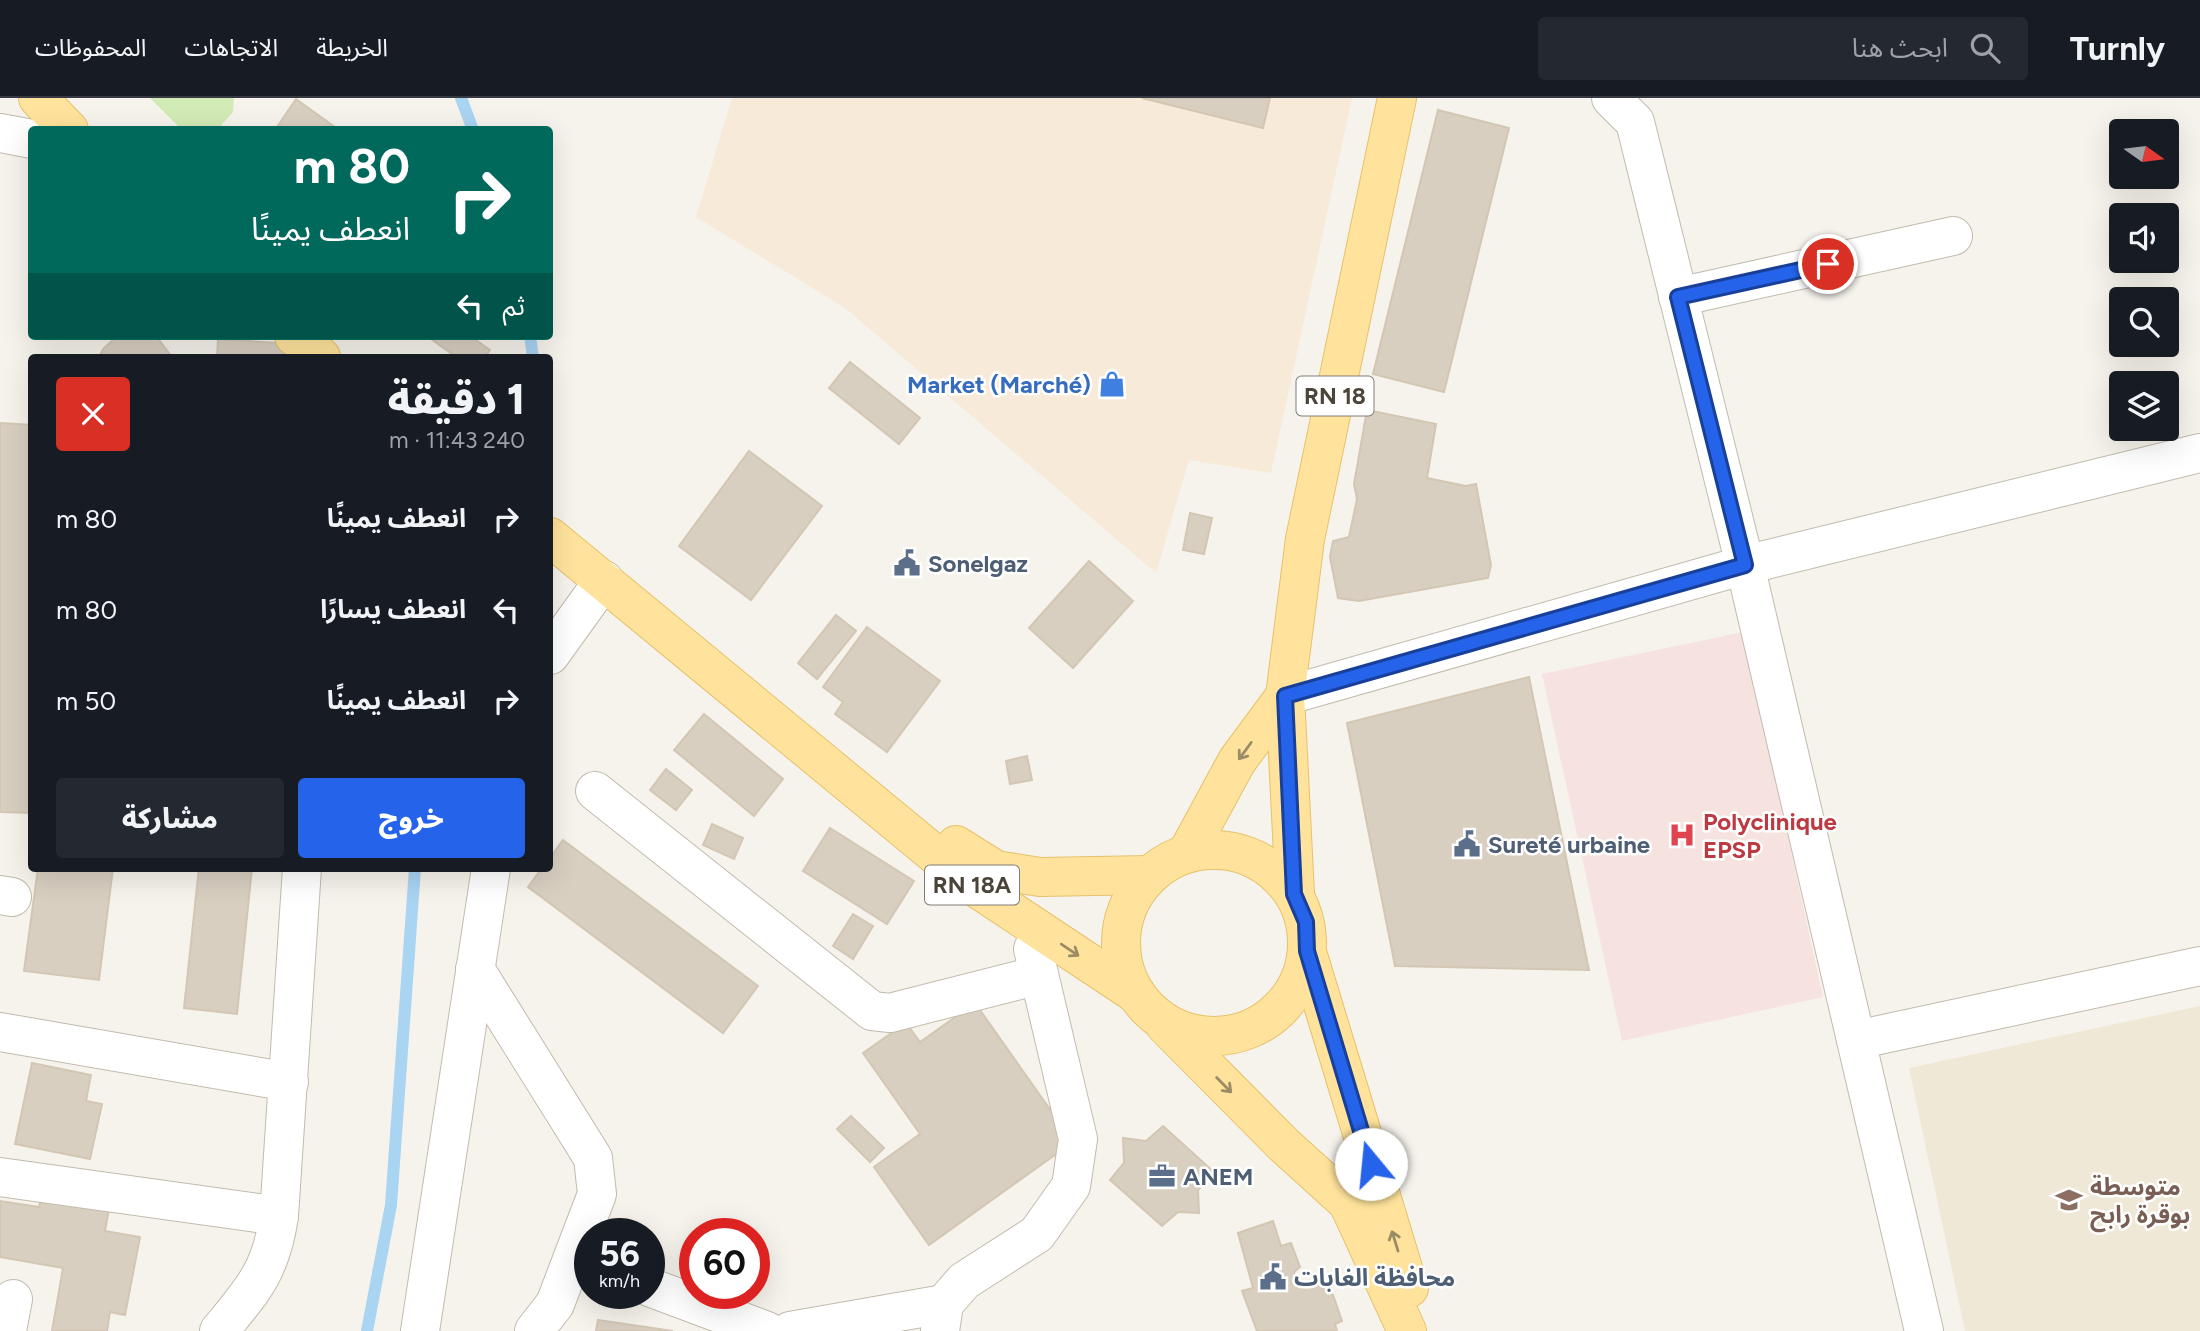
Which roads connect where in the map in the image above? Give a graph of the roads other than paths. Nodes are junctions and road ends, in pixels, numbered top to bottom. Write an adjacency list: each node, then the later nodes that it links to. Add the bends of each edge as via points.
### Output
1 (38, 98): 4 (main road)
2 (1397, 98): 16 (main road, RN 18, via 1305,539)
3 (1611, 98): 8 (street, via 1635,122)
4 (65, 126)
5 (0, 133): 6 (street)
6 (28, 138)
7 (1953, 236): 8 (street)
8 (1678, 297): 13 (street)
9 (299, 340): 10 (main road)
10 (317, 354)
11 (2200, 453): 13 (street)
12 (562, 546): 14 (main road, RN 18A)
13 (1745, 565): 16 (street); 31 (street)
14 (604, 580): 15 (street); 17 (main road, RN 18A)
15 (553, 651)
16 (1285, 696): 19 (main road, RN 18, one-way to 19, via 1237,761); 23 (main road, RN 18)
17 (822, 759): 22 (main road, via 996,870 1040,877); 24 (main road, RN 18A, via 972,885)
18 (595, 791): 28 (street, via 872,1011 890,1013)
19 (1186, 853): 22 (main road); 23 (main road, via 1217,849 1248,855 1275,870)
20 (302, 872): 32 (street)
21 (490, 872): 27 (street)
22 (1149, 875): 29 (main road, via 1130,901 1121,932 1123,964)
23 (1294, 894): 25 (main road, via 1306,922)
24 (1026, 920): 28 (street); 29 (main road, RN 18A, one-way to 29)
25 (1307, 951): 29 (main road, via 1301,979 1286,1003 1265,1022 1239,1033 1211,1037 1184,1032); 45 (main road, one-way to 25)
26 (2200, 966): 31 (street)
27 (475, 969): 35 (street, via 593,1158 597,1194); 40 (street)
28 (1039, 975): 38 (street, via 1078,1139 1071,1186 1037,1234 964,1282)
29 (1147, 1006): 44 (main road, RN 18A, one-way to 44, via 1348,1203)
30 (0, 1032): 32 (street)
31 (1856, 1040): 46 (street)
32 (289, 1082): 34 (street)
33 (0, 1177): 34 (street)
34 (279, 1216): 39 (street, via 274,1250 255,1288)
35 (591, 1218)
36 (574, 1273): 41 (street)
37 (665, 1293): 42 (street)
38 (942, 1318): 43 (street)
39 (219, 1331)
40 (420, 1331)
41 (534, 1331)
42 (767, 1331)
43 (790, 1331)
44 (1407, 1331)
45 (1419, 1331)
46 (1924, 1331)

